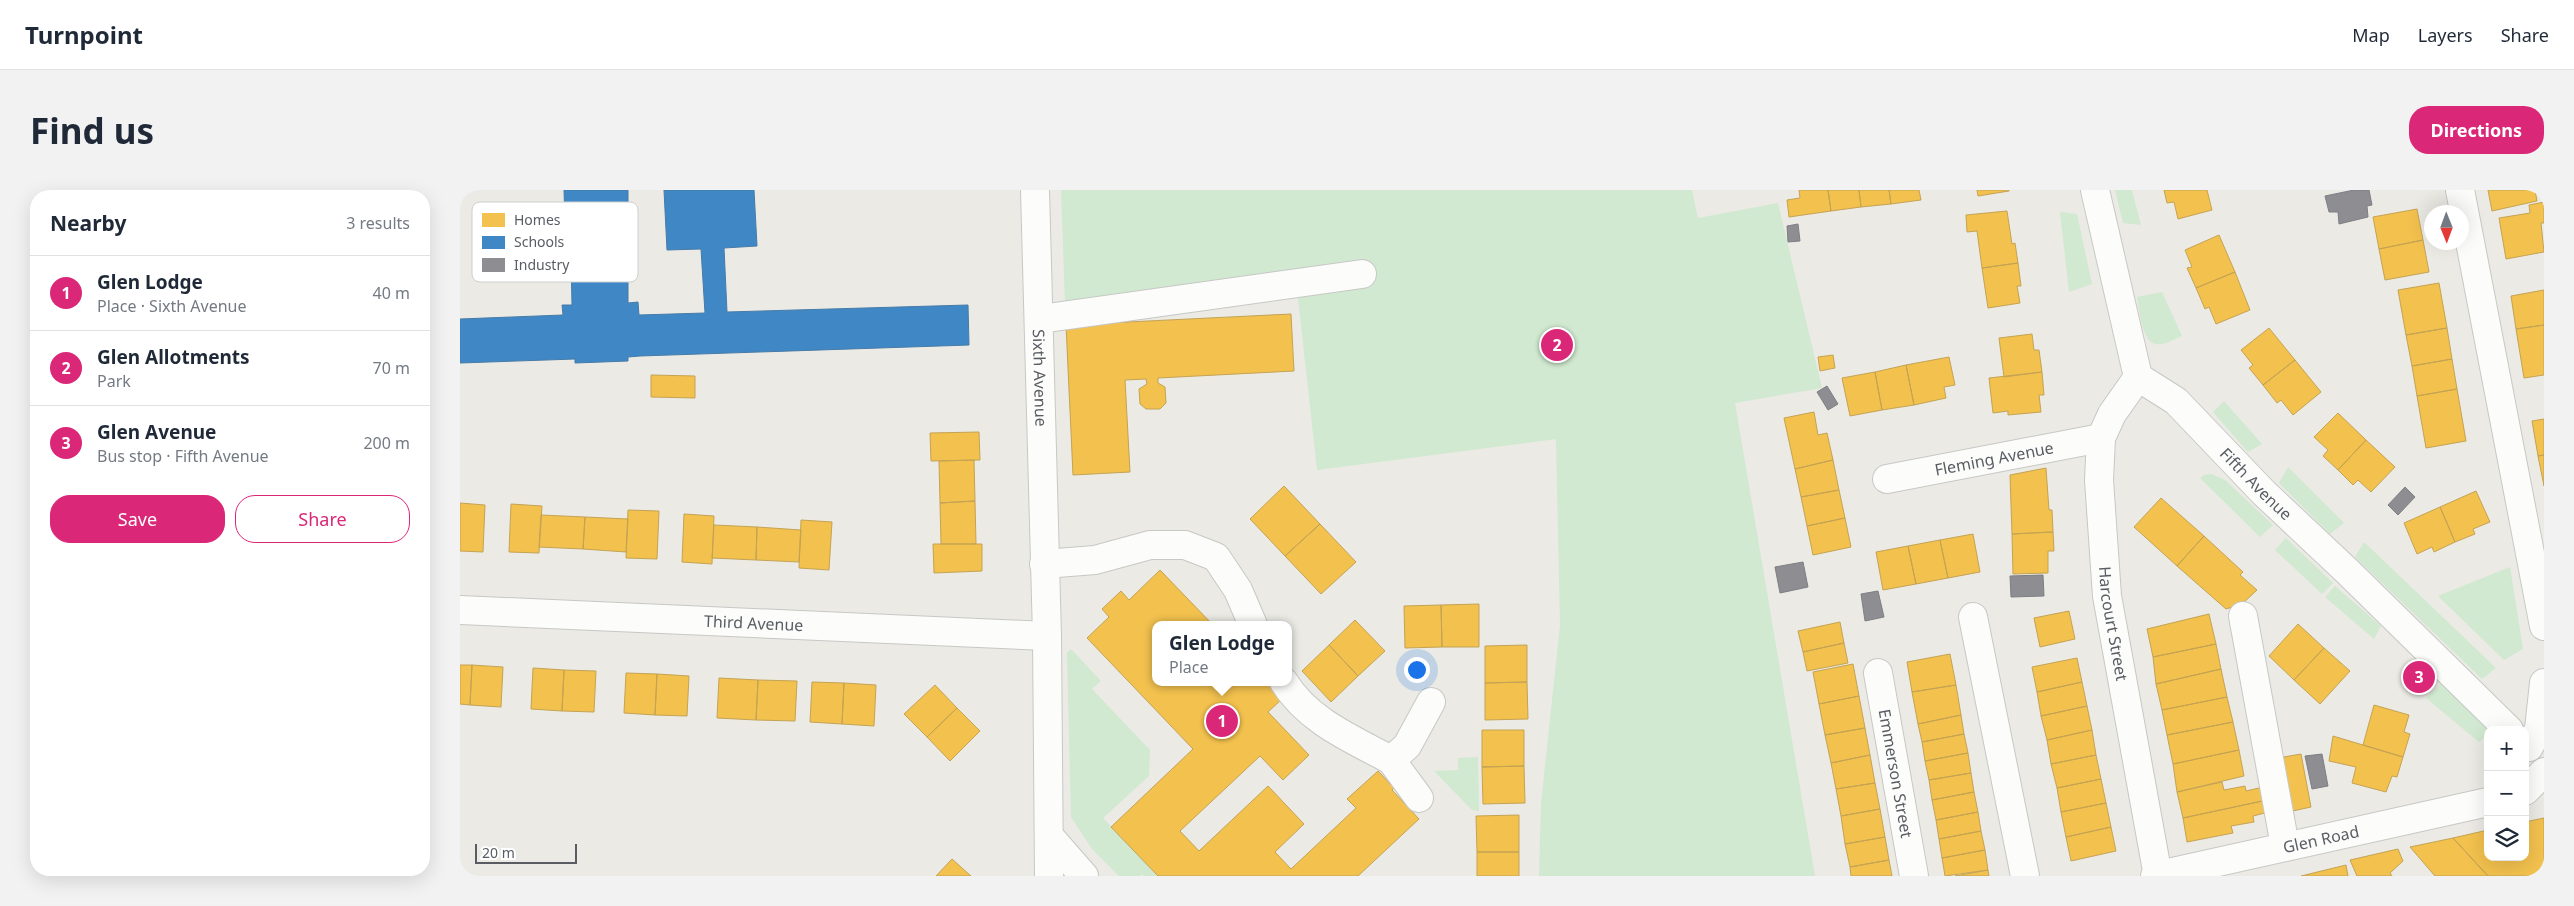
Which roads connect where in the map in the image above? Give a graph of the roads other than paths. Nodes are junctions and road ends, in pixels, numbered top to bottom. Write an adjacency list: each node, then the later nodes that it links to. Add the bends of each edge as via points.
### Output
1 (1035, 190): 5 (street, Sixth Avenue)
2 (2096, 190): 6 (street)
3 (2460, 190): 14 (street)
4 (1362, 274): 5 (street)
5 (1040, 319): 9 (street, Sixth Avenue)
6 (2138, 377): 7 (street, Harcourt Street, via 2112,414); 20 (street, Fifth Avenue, via 2176,401 2264,493)
7 (2101, 438): 8 (street, Fleming Avenue); 33 (street, Harcourt Street, via 2099,480 2107,596)
8 (1887, 479)
9 (1044, 564): 13 (street, via 1095,560 1150,545 1184,544 1216,557 1238,590); 15 (street, Sixth Avenue)
10 (460, 610): 15 (street, Third Avenue)
11 (2243, 616): 28 (street)
12 (1973, 617): 32 (street)
13 (1251, 621)
14 (2544, 626)
15 (1047, 636): 27 (street, Sixth Avenue)
16 (1878, 673): 31 (street, Emmerson Street)
17 (2544, 683): 21 (street, via 2539,729)
18 (1286, 686): 22 (street, via 1325,725)
19 (1431, 702): 22 (street, via 1408,746)
20 (2508, 726)
21 (2529, 742)
22 (1391, 760): 25 (street)
23 (2544, 772): 24 (street)
24 (2529, 787)
25 (1419, 798)
26 (2484, 803): 28 (street, Glen Road)
27 (1049, 836): 29 (street, Sixth Avenue); 30 (street)
28 (2285, 846): 33 (street, Glen Road)
29 (1049, 876)
30 (1084, 876)
31 (1914, 876)
32 (2025, 876)
33 (2157, 876)

